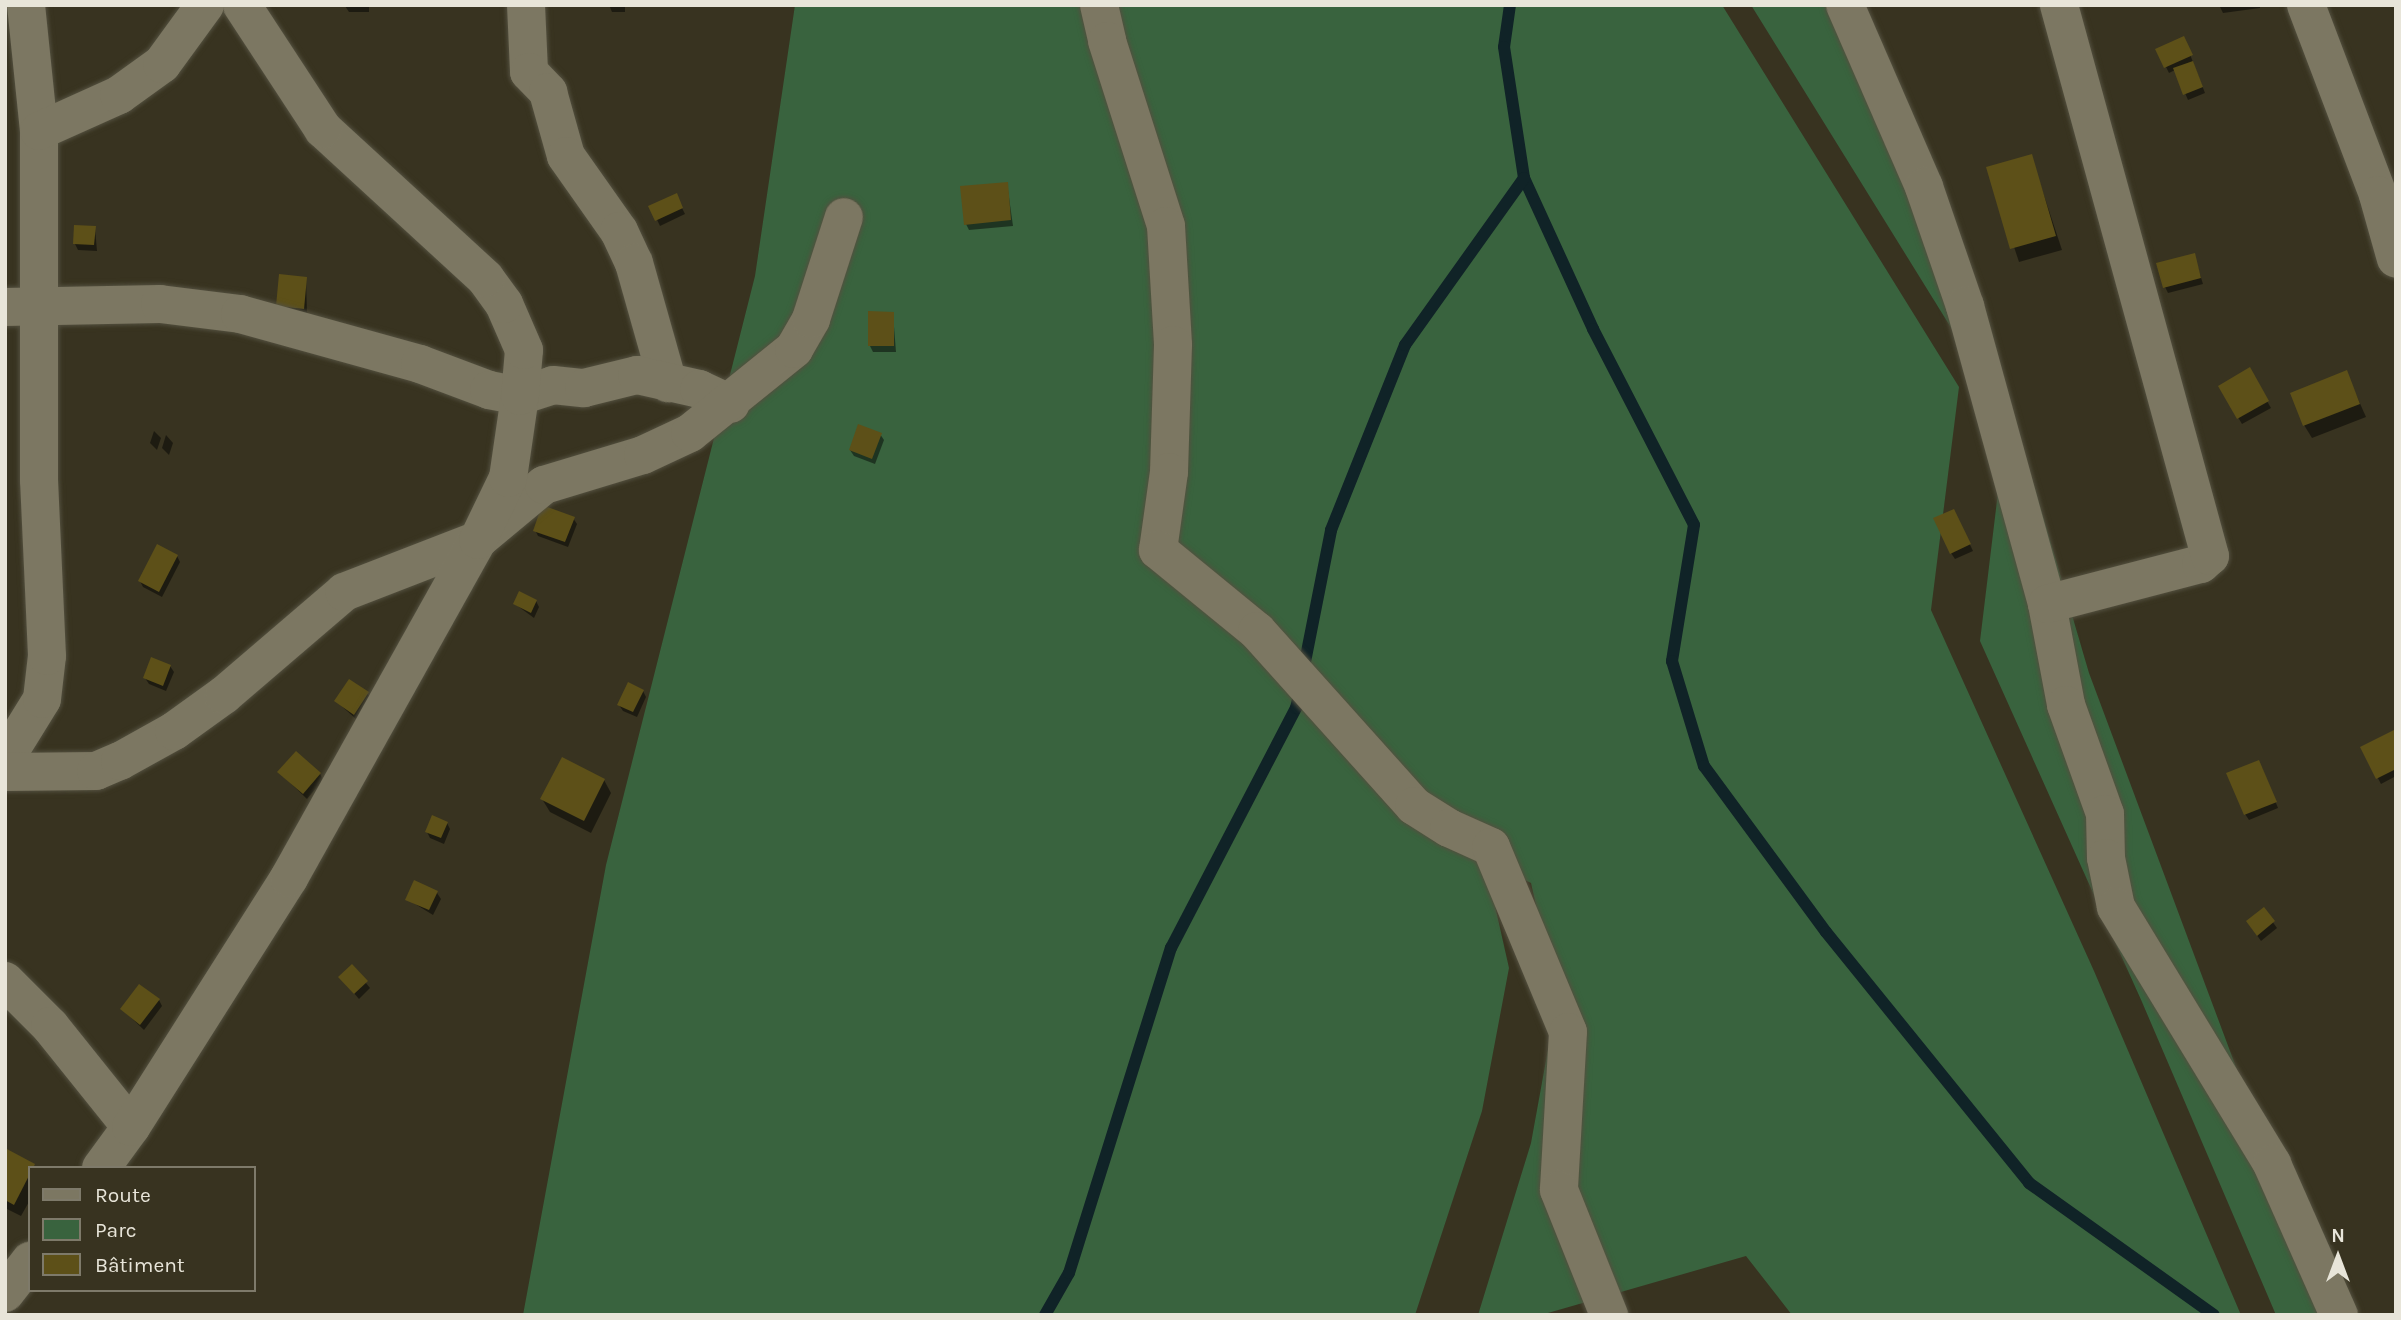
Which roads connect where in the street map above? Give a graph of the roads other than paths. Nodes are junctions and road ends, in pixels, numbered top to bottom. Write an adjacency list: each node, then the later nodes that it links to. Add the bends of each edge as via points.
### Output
1 (26, 5): 9 (street)
2 (205, 5): 9 (street, via 162,64 119,94)
3 (242, 5): 14 (street, via 323,129 485,278 505,304 524,350)
4 (526, 5): 13 (street, via 528,72 548,92 571,164 619,231 634,262)
5 (1100, 5): 27 (street, via 1107,41 1167,226 1173,345 1169,472 1158,550 1257,631 1414,806 1491,847 1568,1032 1559,1190)
6 (1845, 5): 17 (street, via 1944,244)
7 (2059, 5): 17 (street, via 2210,556 2201,564)
8 (2306, 5): 11 (street, via 2378,195)
9 (39, 131): 12 (street)
10 (844, 217): 15 (street, via 811,319 794,349)
11 (2396, 259)
12 (21, 307): 14 (street, via 160,304 240,314); 18 (street, via 41,365 38,480 47,656 42,699)
13 (668, 383): 14 (street, via 637,375 584,388 553,385); 15 (street, via 699,389)
14 (520, 396): 16 (street, via 508,478)
15 (731, 404): 16 (street, via 690,433 643,455 544,485)
16 (478, 540): 19 (street, via 344,592 224,695 120,761 96,771); 23 (street, via 289,878)
17 (2047, 604): 28 (street, via 2066,705 2105,814 2106,858 2116,907 2277,1172)
18 (5, 759)
19 (5, 772)
20 (5, 981): 22 (street)
21 (5, 1024): 22 (street)
22 (50, 1026): 23 (street)
23 (131, 1127): 24 (street)
24 (102, 1166)
25 (28, 1264): 26 (street)
26 (5, 1293)
27 (1604, 1312)
28 (2339, 1315)

